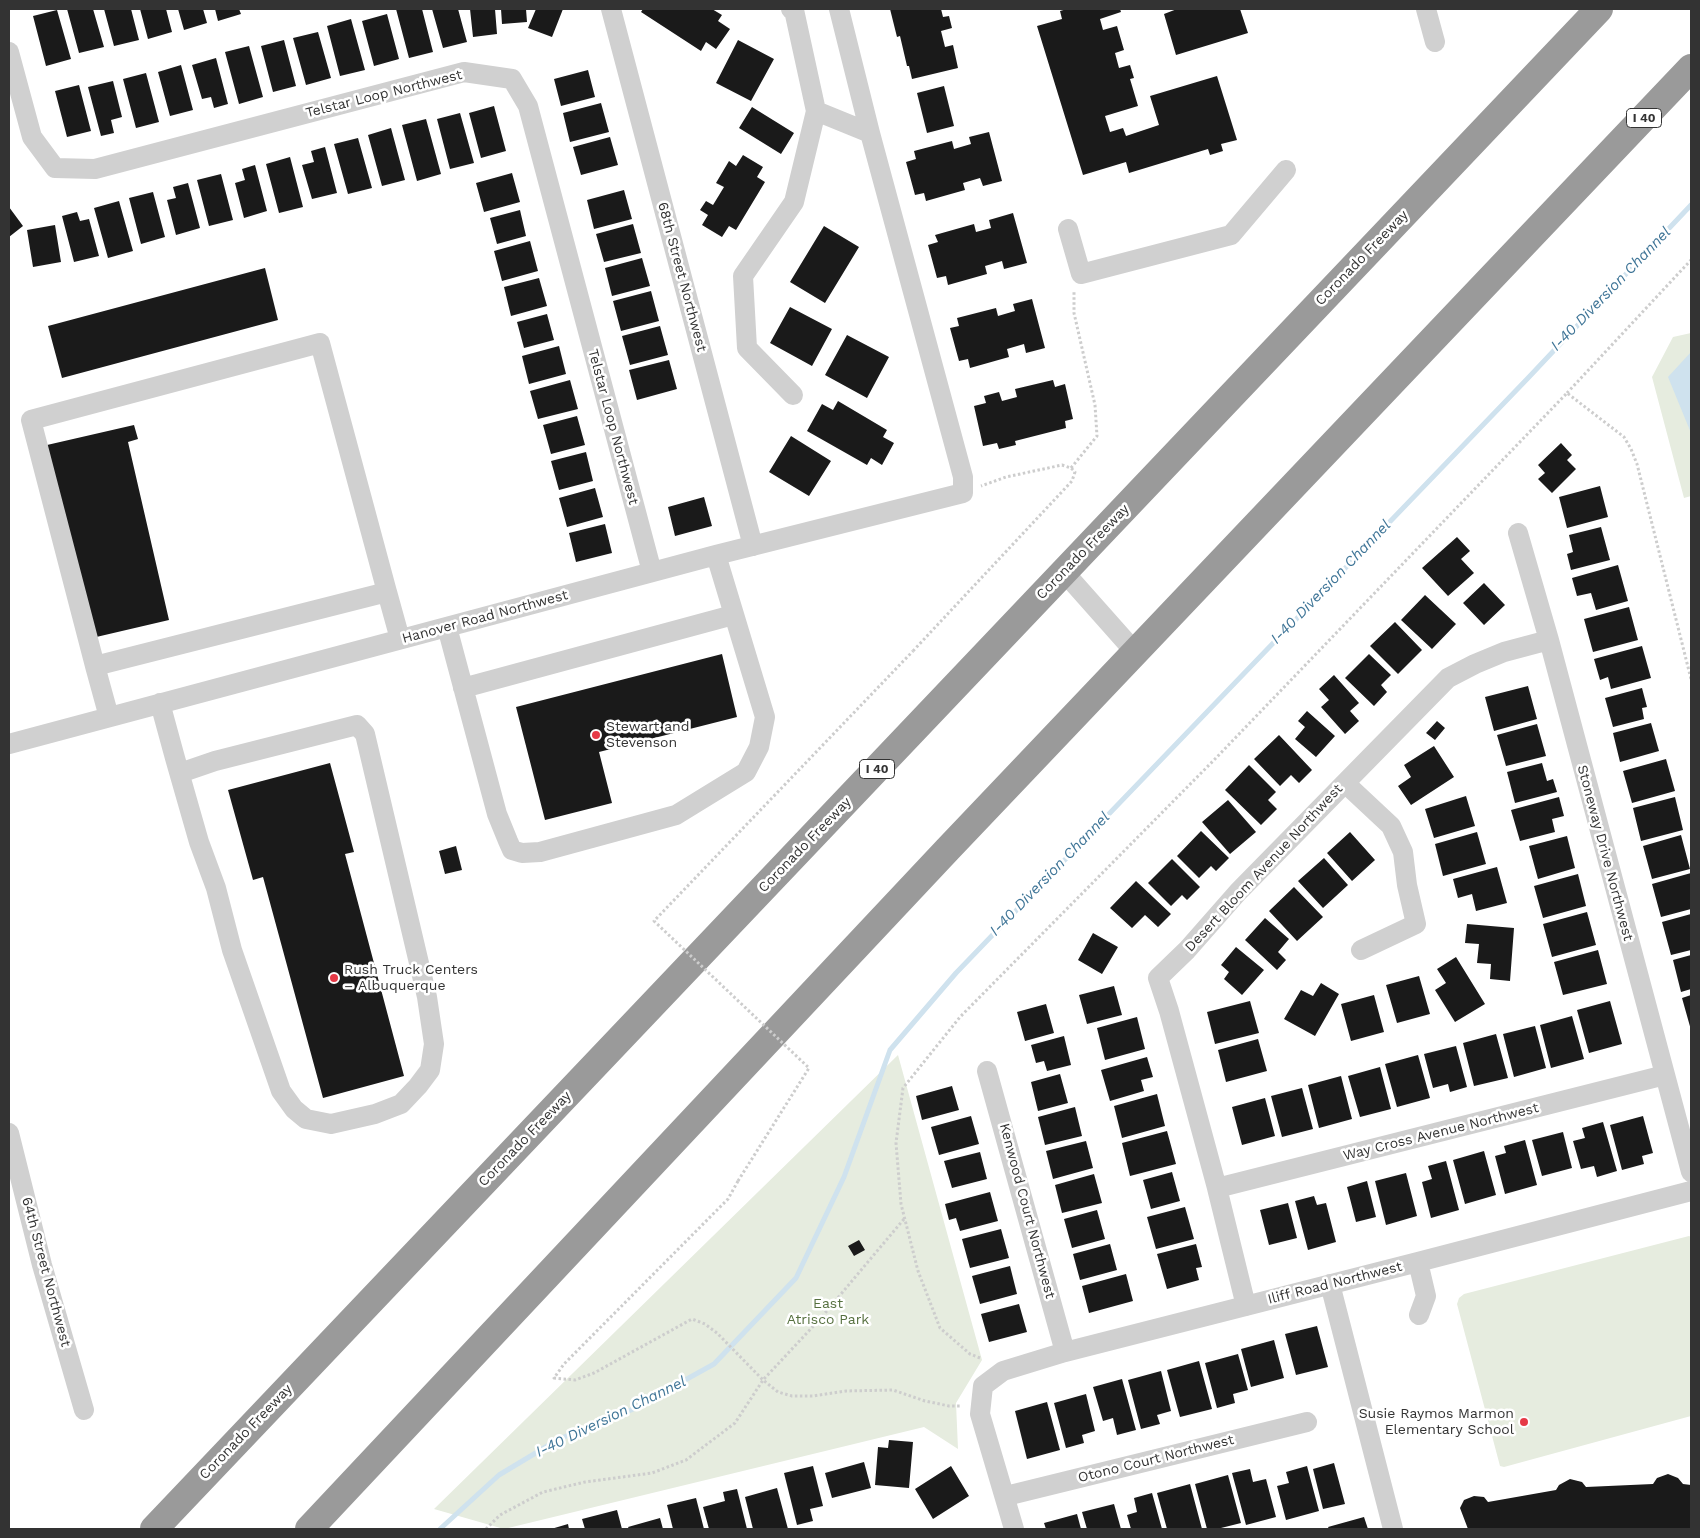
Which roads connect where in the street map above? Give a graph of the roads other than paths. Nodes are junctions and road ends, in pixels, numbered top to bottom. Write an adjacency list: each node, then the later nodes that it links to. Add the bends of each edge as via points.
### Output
1 (611, 9): 15 (street, 68th Street Northwest)
2 (791, 9): 9 (street, via 794,10)
3 (839, 9): 10 (street)
4 (1426, 9): 6 (street)
5 (1600, 9): 18 (highway, Coronado Freeway / I 40)
6 (1435, 42)
7 (9, 52): 17 (street, Telstar Loop Northwest, via 32,137 55,168 95,170 464,72 512,79 528,106)
8 (1691, 68): 24 (highway, I 40)
9 (816, 111): 10 (street); 13 (street, via 794,202 743,276 747,348)
10 (870, 133): 15 (street, Hanover Road Northwest, via 963,477 963,492)
11 (1286, 170): 12 (street, via 1231,235 1081,274)
12 (1068, 229)
13 (793, 394)
14 (1518, 533): 23 (street, Stoneway Drive Northwest)
15 (753, 546): 16 (street, Hanover Road Northwest)
16 (716, 555): 17 (street, Hanover Road Northwest); 20 (street)
17 (652, 572): 21 (street, Hanover Road Northwest)
18 (1064, 572): 24 (street); 47 (highway, Coronado Freeway / I 40)
19 (387, 592): 22 (street); 25 (street); 25 (street, via 320,343 31,420)
20 (733, 615): 26 (street); 26 (street, via 765,717 759,747 746,772 676,816 540,852 512,850 497,814)
21 (447, 627): 22 (street, Hanover Road Northwest); 26 (street)
22 (400, 639): 27 (street, Hanover Road Northwest)
23 (1549, 640): 31 (street, Desert Bloom Avenue Northwest, via 1504,652 1448,678); 34 (street, Stoneway Drive Northwest)
24 (1135, 652): 48 (highway, I 40)
25 (95, 666): 28 (street)
26 (463, 688)
27 (160, 703): 28 (street, Hanover Road Northwest); 30 (street)
28 (109, 717): 29 (street, Hanover Road Northwest)
29 (9, 744)
30 (180, 773): 30 (street, via 232,950 280,1091 306,1119 331,1124 401,1104 430,1070 434,1044 427,996 365,734 357,726 349,727)
31 (1345, 783): 32 (street, via 1391,826 1403,852 1416,924); 37 (street, Desert Bloom Avenue Northwest, via 1158,978 1170,1011)
32 (1361, 950)
33 (987, 1070): 43 (street, Kenwood Court Northwest)
34 (1665, 1075): 36 (street, Stoneway Drive Northwest); 37 (street, Way Cross Avenue Northwest)
35 (9, 1133): 44 (street, 64th Street Northwest, via 42,1265)
36 (1691, 1172)
37 (1217, 1188): 41 (street)
38 (1691, 1191): 39 (street, Iliff Road Northwest)
39 (1418, 1262): 40 (street, Iliff Road Northwest); 42 (street, via 1426,1296)
40 (1330, 1284): 41 (street, Iliff Road Northwest); 50 (street)
41 (1246, 1306): 43 (street, Iliff Road Northwest)
42 (1419, 1315)
43 (1065, 1352): 46 (street, Iliff Road Northwest, via 1003,1371 983,1386 980,1414)
44 (84, 1410)
45 (1307, 1422): 46 (street, Otono Court Northwest)
46 (1006, 1496): 49 (street)
47 (154, 1529)
48 (309, 1529)
49 (1014, 1529)
50 (1393, 1529)

